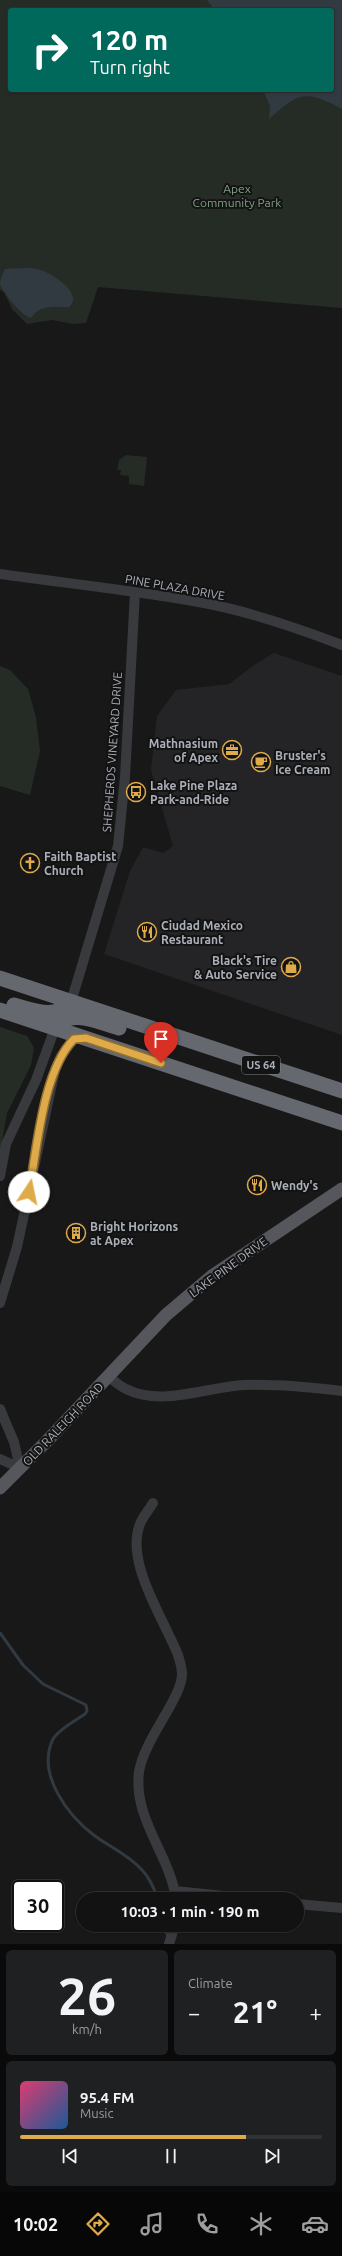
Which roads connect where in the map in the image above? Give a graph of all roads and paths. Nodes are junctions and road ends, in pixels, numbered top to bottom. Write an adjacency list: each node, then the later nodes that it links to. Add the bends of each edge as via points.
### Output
1 (0, 574): 2 (street, PINE PLAZA DRIVE)
2 (135, 592): 3 (street, PINE PLAZA DRIVE, via 240,612); 6 (street, SHEPHERDS VINEYARD DRIVE, via 125,777 118,846)
3 (342, 645)
4 (0, 978): 6 (highway, US 64)
5 (0, 1000): 6 (highway, via 49,1013 60,1011)
6 (71, 1002): 10 (highway, US 64)
7 (0, 1010): 8 (highway, US 64)
8 (55, 1028): 9 (highway, US 64); 10 (highway, via 60,1021 69,1017 83,1018 166,1041); 13 (street, via 36,1080 6,1144)
9 (86, 1038): 12 (highway, US 64); 15 (street, via 74,1039 61,1056 55,1070 18,1241)
10 (180, 1038): 11 (highway, US 64)
11 (342, 1091)
12 (342, 1123)
13 (0, 1176)
14 (342, 1189): 16 (main road, LAKE PINE DRIVE, via 212,1276 166,1315)
15 (0, 1302)
16 (109, 1377): 17 (street, OLD RALEIGH ROAD, via 126,1389 166,1397 244,1385 295,1386); 20 (main road, OLD RALEIGH ROAD)
17 (342, 1391)
18 (0, 1409): 20 (street, via 14,1442)
19 (0, 1459): 20 (street)
20 (20, 1468): 21 (main road, OLD RALEIGH ROAD)
21 (0, 1488)
22 (153, 1503): 23 (street, via 140,1523 139,1561 146,1587 179,1655 182,1675 177,1691 145,1748 138,1789 145,1818)
23 (174, 1892)
24 (304, 1905): 25 (street)
25 (342, 1908)
26 (172, 1932): 27 (street)
27 (169, 1944)

